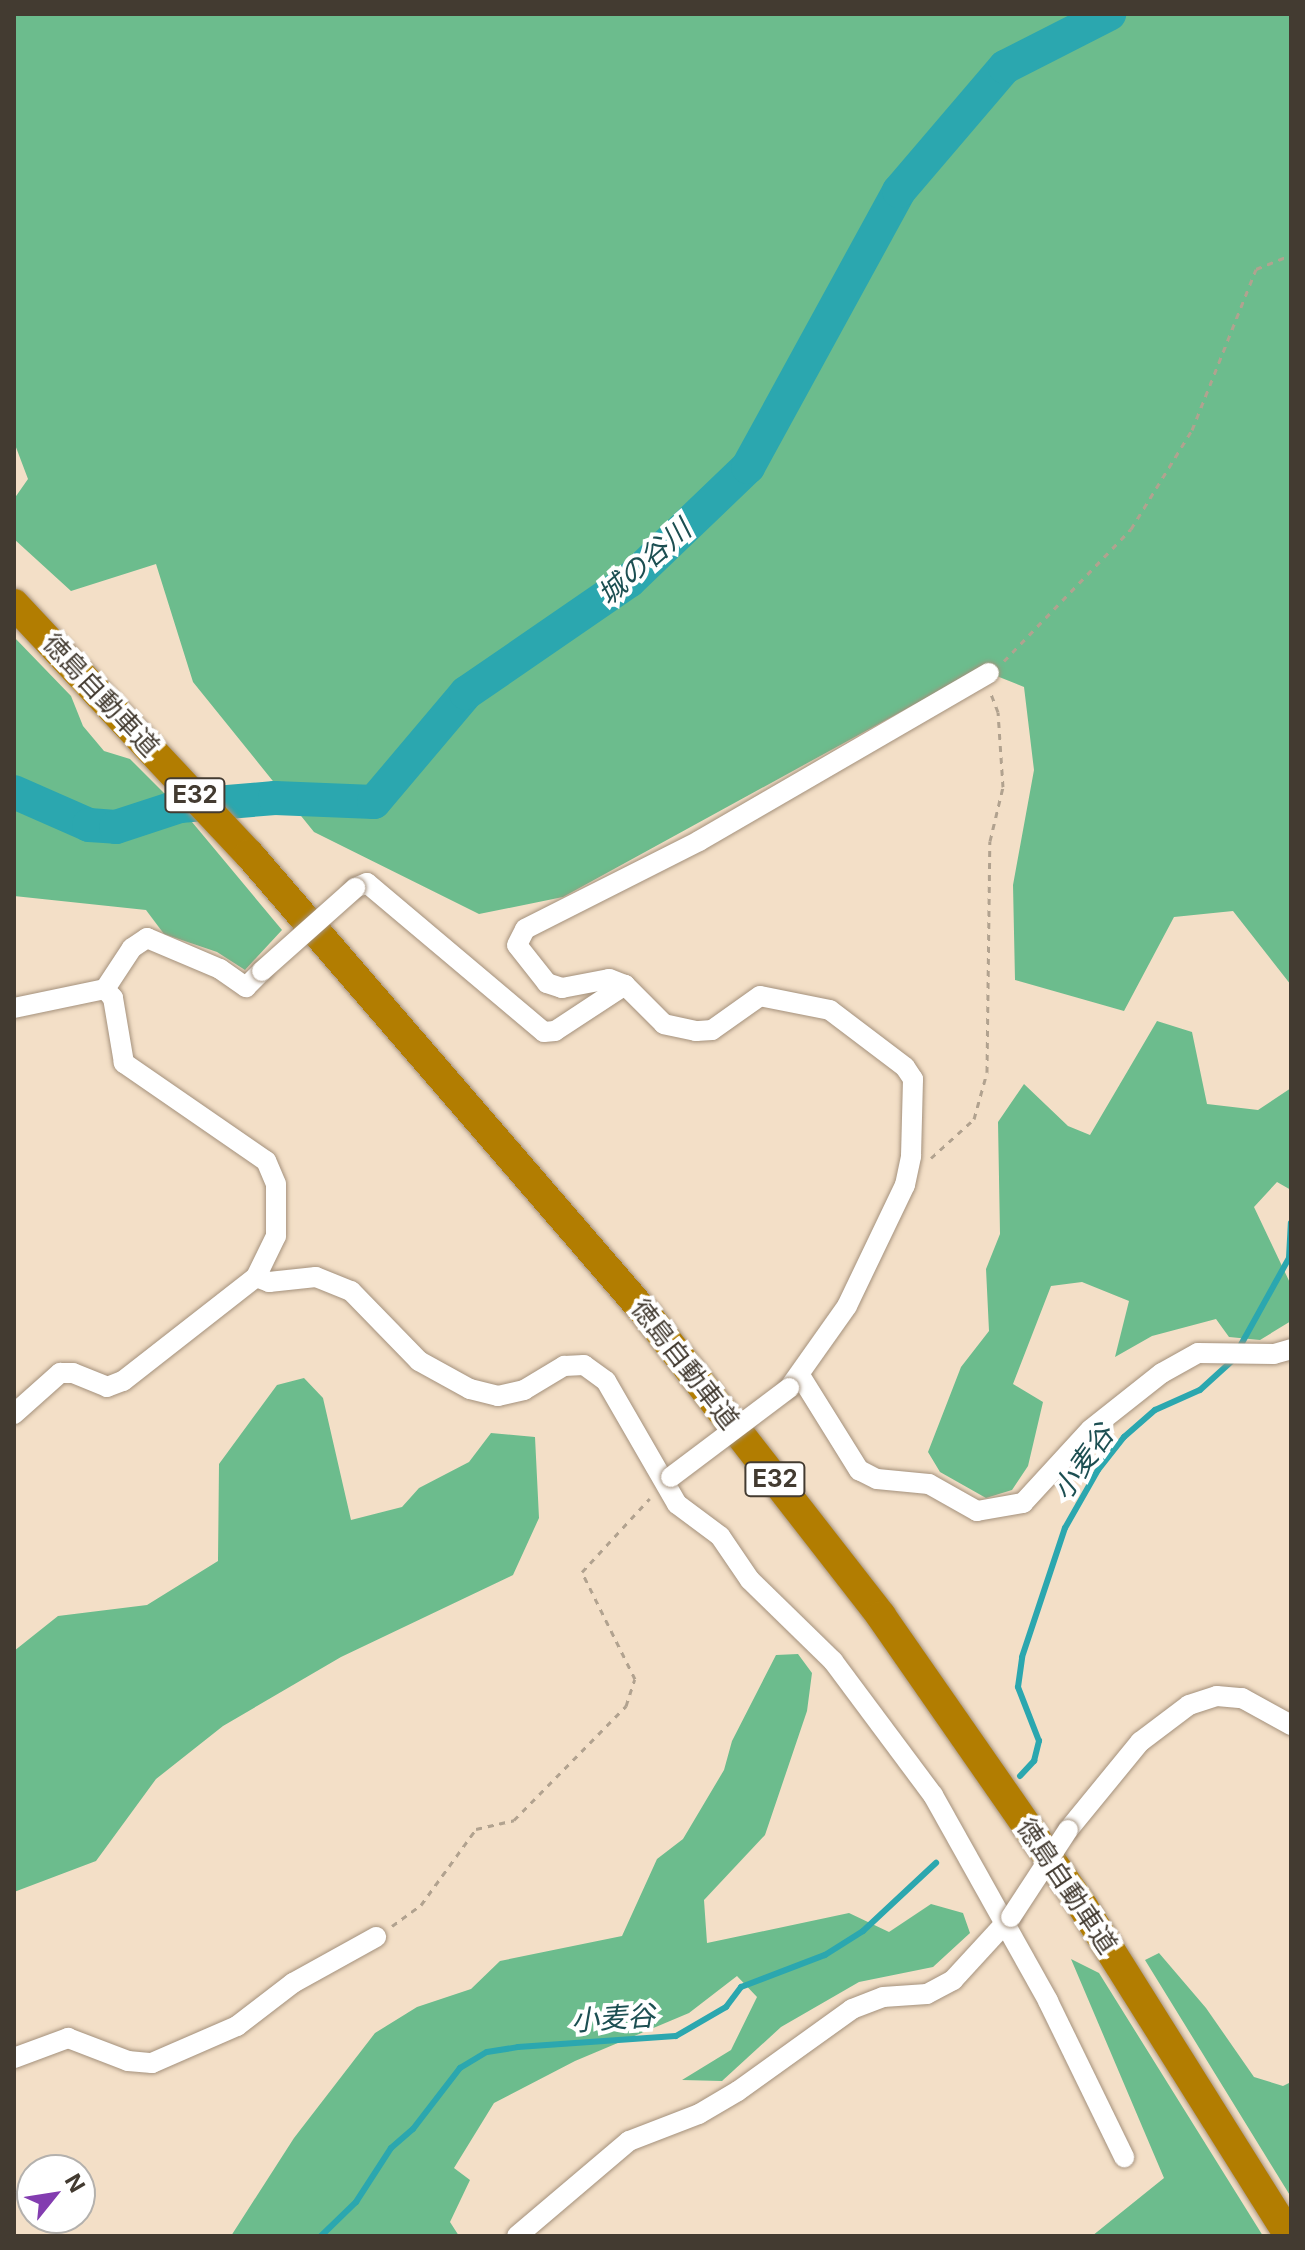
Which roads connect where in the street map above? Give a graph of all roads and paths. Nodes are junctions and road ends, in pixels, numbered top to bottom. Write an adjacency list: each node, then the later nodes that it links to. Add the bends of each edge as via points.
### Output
1 (1291, 255): 3 (path, via 1256,269 1192,430 1131,529 1022,646)
2 (23, 613): 19 (highway, 徳島自動車道 / E32, via 249,854 647,1315 881,1616 1083,1907)
3 (989, 673): 4 (street, via 699,841 525,929 517,945 530,966 562,988 591,979); 7 (path, via 1003,787 990,841 987,1072 974,1119 930,1159)
4 (625, 985): 5 (street, bridge, via 555,1031 544,1032 367,883 355,888 246,987 220,969 147,938 124,957); 10 (street, via 664,1024 696,1031 712,1030 760,996 830,1010 905,1067 913,1079 905,1185 847,1306)
5 (105, 989): 6 (street); 8 (street, via 113,998 124,1063 266,1161 276,1184 276,1236)
6 (14, 1008)
7 (927, 1173)
8 (256, 1277): 11 (street, via 123,1381 107,1387 60,1373); 12 (street, via 269,1282 316,1277 351,1291 419,1361 470,1389 498,1396 564,1366 584,1365 606,1381)
9 (1291, 1349): 10 (street, via 1274,1354 1198,1353 1162,1373 1091,1429 1023,1503 977,1511 929,1484 877,1479 859,1470)
10 (795, 1382): 12 (street, bridge)
11 (14, 1414)
12 (667, 1481): 14 (street, via 677,1504 720,1536 750,1580 833,1661 867,1703 933,1795); 15 (path, via 582,1572 635,1679 626,1706 514,1820 476,1829 421,1905)
13 (1291, 1725): 14 (street, bridge, via 1242,1698 1217,1696 1189,1705 1140,1742 1068,1830)
14 (1008, 1921): 17 (street); 18 (street, via 953,1980 927,1994 883,1997 852,2009 738,2091 699,2114 629,2141)
15 (376, 1937): 16 (street, via 293,1983 237,2026 152,2063 128,2061 68,2038)
16 (14, 2058)
17 (1124, 2157)
18 (517, 2236)
19 (1289, 2236)

